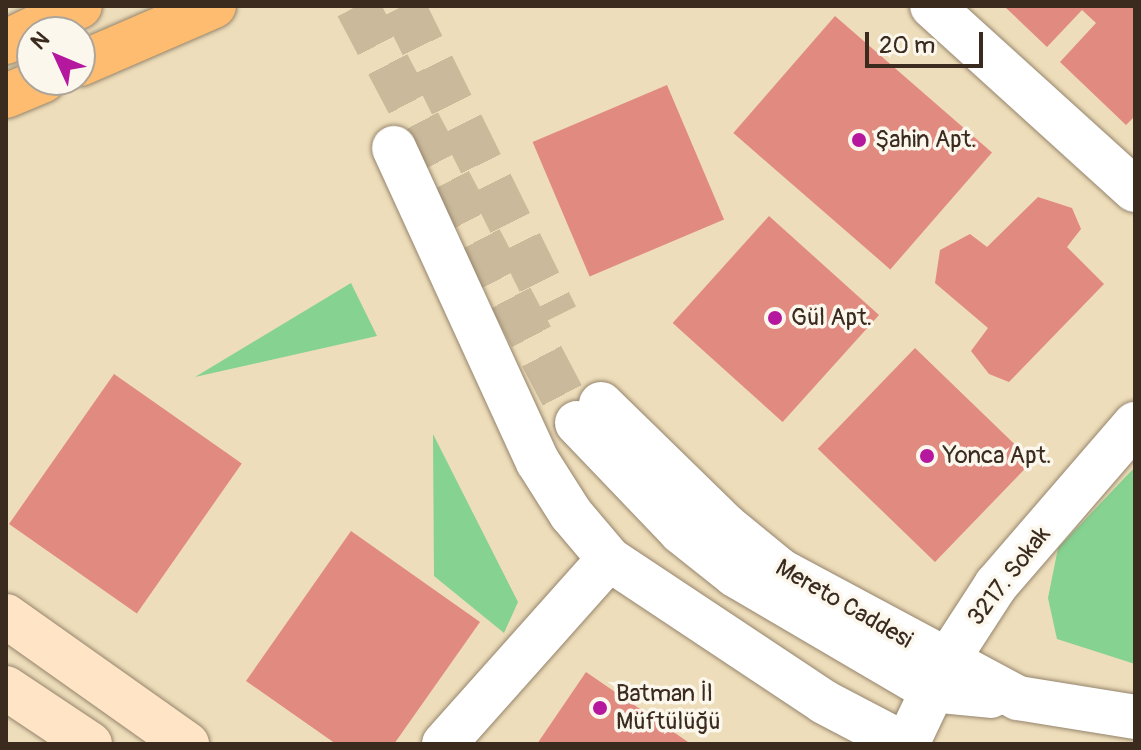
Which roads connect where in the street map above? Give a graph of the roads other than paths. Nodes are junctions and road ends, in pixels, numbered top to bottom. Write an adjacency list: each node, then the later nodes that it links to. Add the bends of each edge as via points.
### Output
1 (80, 6): 4 (highway)
2 (214, 6): 5 (highway)
3 (932, 6): 7 (street)
4 (6, 42)
5 (96, 57)
6 (394, 148): 10 (street, via 538,462 571,514)
7 (1135, 190)
8 (589, 413): 12 (street, via 681,532 735,575)
9 (1135, 424): 12 (street, 3217. Sokak, via 996,585)
10 (609, 559): 17 (street); 18 (street, via 824,702)
11 (6, 616): 16 (main road)
12 (938, 676): 14 (street, via 1018,698); 18 (street, 3217. Sokak)
13 (6, 688): 15 (main road)
14 (1135, 717)
15 (90, 744)
16 (187, 744)
17 (444, 744)
18 (906, 744)

